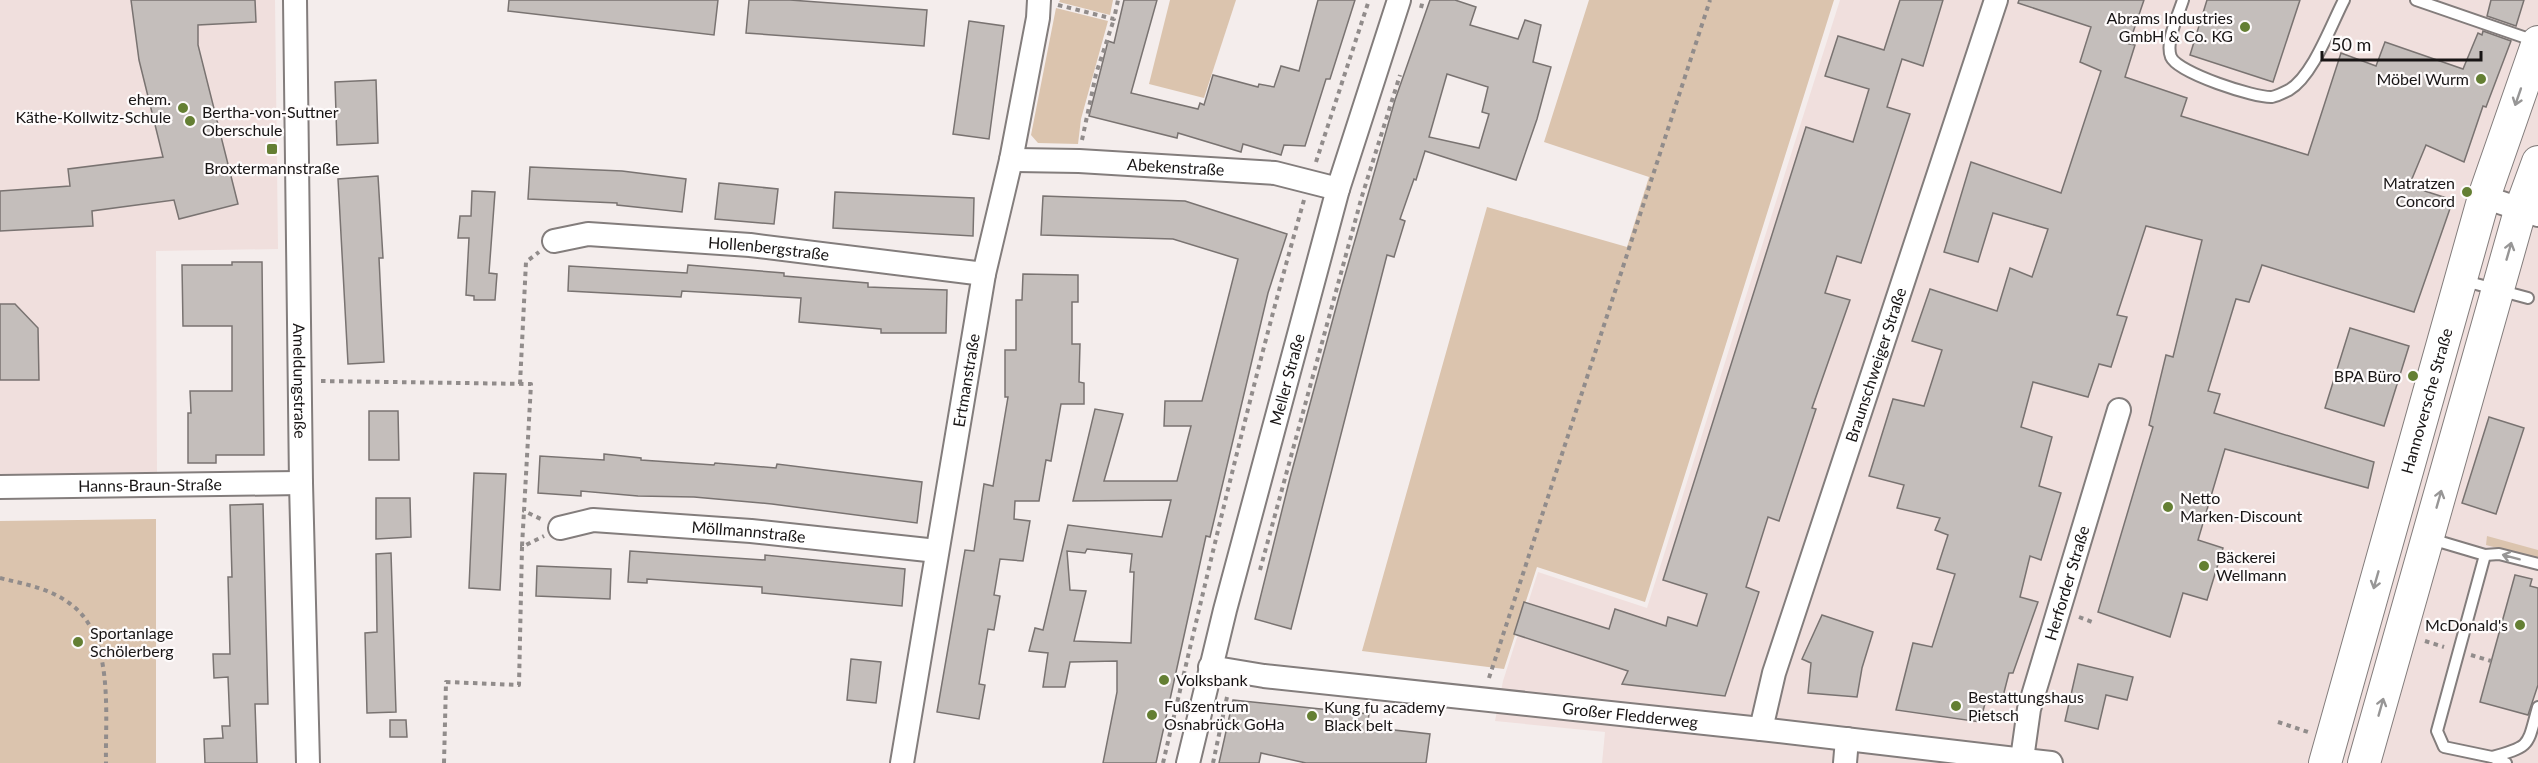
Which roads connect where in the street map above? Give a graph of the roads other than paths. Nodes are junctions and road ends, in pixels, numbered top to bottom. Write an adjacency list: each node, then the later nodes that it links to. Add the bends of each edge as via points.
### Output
1 (295, 0): 20 (street, Ameldungstraße)
2 (1399, 0): 11 (street, Meller Straße)
3 (1996, 0): 29 (street, Braunschweiger Straße, via 1774,673)
4 (2183, 0): 5 (lane, via 2168,50 2172,61 2185,70 2251,94 2273,97 2305,76)
5 (2344, 0)
6 (2416, 0): 8 (lane)
7 (1044, 1): 9 (street, Ertmanstraße)
8 (2538, 42): 12 (main road, Hannoversche Straße, one-way to 12)
9 (1011, 160): 11 (street, Abekenstraße, via 1275,174); 15 (street, Ertmanstraße)
10 (2538, 162): 13 (main road)
11 (1338, 189): 27 (street, Meller Straße)
12 (2484, 197): 13 (street); 16 (main road, Hannoversche Straße)
13 (2529, 213): 17 (main road, one-way to 13)
14 (554, 241): 15 (street, Hollenbergstraße, via 588,234 750,245)
15 (984, 274): 24 (street, Ertmanstraße)
16 (2461, 280): 17 (lane); 37 (main road, Hannoversche Straße, one-way to 37)
17 (2498, 290): 18 (lane); 23 (main road, one-way to 17)
18 (2528, 298)
19 (2118, 410): 32 (street, Herforder Straße, via 2029,709)
20 (301, 483): 21 (street, Hanns-Braun-Straße); 33 (street, Ameldungstraße)
21 (0, 488)
22 (560, 528): 24 (street, Möllmannstraße, via 593,520 751,531)
23 (2428, 538): 25 (lane); 38 (main road, one-way to 23)
24 (937, 551): 34 (street, Ertmanstraße)
25 (2485, 555): 26 (lane, one-way to 25, via 2499,554); 31 (lane, via 2437,731 2444,747)
26 (2538, 564)
27 (1210, 668): 29 (street, Großer Fledderweg); 35 (street, Meller Straße)
28 (2538, 707): 31 (lane, via 2529,739 2520,749)
29 (1761, 729): 30 (street, Großer Fledderweg)
30 (1847, 739): 32 (street, Großer Fledderweg); 36 (street)
31 (2492, 757): 39 (lane)
32 (2036, 761)
33 (308, 763)
34 (902, 763)
35 (1188, 763)
36 (1845, 763)
37 (2325, 763)
38 (2364, 763)
39 (2506, 763)

